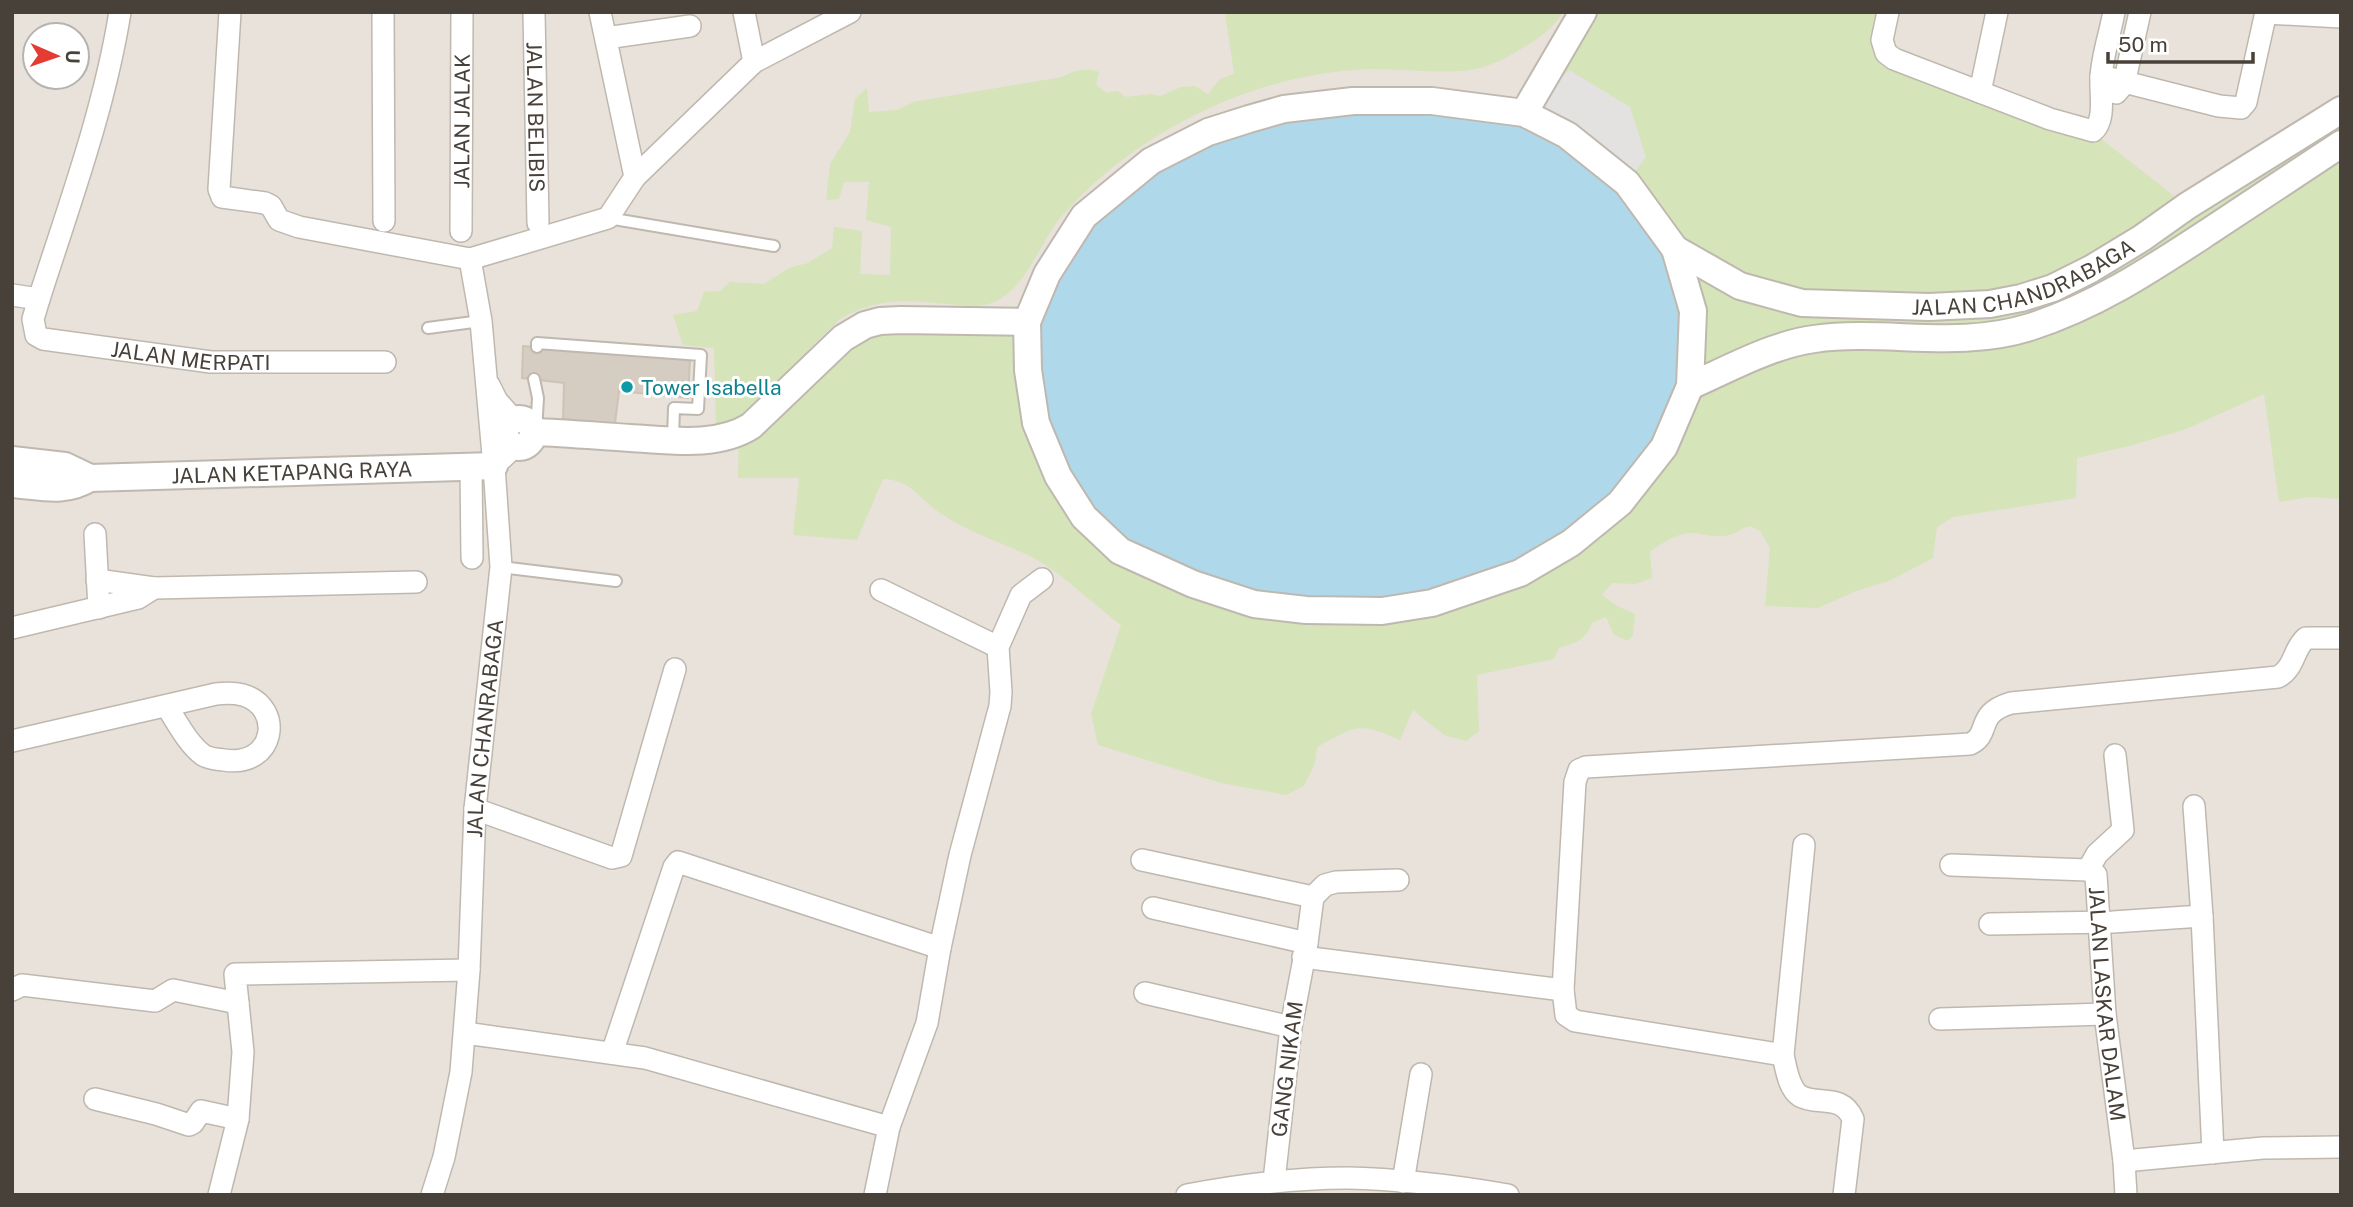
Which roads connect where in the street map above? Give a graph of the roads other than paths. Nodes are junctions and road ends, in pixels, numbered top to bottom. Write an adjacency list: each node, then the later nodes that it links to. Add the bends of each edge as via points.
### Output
1 (120, 12): 35 (street, via 96,120)
2 (230, 12): 33 (street, via 222,197 265,203 279,220 299,228)
3 (383, 12): 28 (street)
4 (462, 12): 30 (street, JALAN JALAK)
5 (534, 12): 29 (street, JALAN BELIBIS)
6 (600, 12): 17 (street)
7 (744, 12): 18 (street)
8 (850, 12): 18 (street)
9 (1583, 12): 23 (street)
10 (1888, 12): 21 (street, via 1882,40 1886,53)
11 (1997, 12): 21 (street)
12 (2114, 12): 19 (street)
13 (2140, 12): 20 (street)
14 (2266, 13): 15 (street); 20 (street, via 2241,108)
15 (2341, 17)
16 (690, 26): 17 (street)
17 (607, 38): 26 (street)
18 (754, 62): 26 (street)
19 (2101, 76): 20 (street); 24 (street)
20 (2124, 84): 24 (street)
21 (1980, 92): 24 (street, via 2091,131)
22 (2341, 110): 32 (street, JALAN CHANDRABAGA, via 2091,269 2021,298 1929,307 1802,303 1740,286)
23 (1524, 113): 32 (street, via 1567,135 1627,184); 37 (street, via 1432,101 1353,101 1284,109 1208,132 1151,161 1084,216 1047,274)
24 (2101, 114)
25 (2341, 144): 43 (street, JALAN CHANDRABAGA, via 2102,299 2030,327 1969,339 1813,339)
26 (635, 177): 27 (street)
27 (608, 218): 31 (lane); 33 (street)
28 (384, 221)
29 (538, 223)
30 (461, 231)
31 (774, 246)
32 (1675, 248): 43 (street, via 1693,311)
33 (470, 259): 36 (street, JALAN CHANRABAGA)
34 (12, 295): 35 (street)
35 (38, 299): 40 (street, JALAN MERPATI, via 33,323 36,335 43,339 211,362)
36 (481, 321): 38 (lane); 42 (street, JALAN CHANRABAGA)
37 (1027, 322): 43 (street, via 1036,424 1058,476 1084,517 1120,551 1192,584 1254,604 1306,610 1382,611 1432,603 1520,573 1571,543 1620,503 1664,447); 45 (street, via 901,320 865,325 843,338 739,434)
38 (428, 328)
39 (537, 347): 45 (lane, via 537,343 701,355 698,409 674,408)
40 (385, 362)
41 (534, 379): 44 (lane, via 538,398)
42 (486, 380): 44 (street); 47 (street, JALAN CHANRABAGA)
43 (1690, 386)
44 (524, 433): 45 (street); 47 (street)
45 (673, 440)
46 (12, 460): 48 (street, JALAN KETAPANG RAYA, via 65,466)
47 (483, 466): 48 (street, JALAN KETAPANG RAYA); 51 (street); 52 (street, JALAN CHANRABAGA)
48 (90, 478): 49 (street, JALAN KETAPANG RAYA, via 66,488)
49 (12, 484)
50 (95, 534): 54 (street)
51 (472, 558)
52 (501, 567): 55 (lane); 68 (street, JALAN CHANRABAGA)
53 (1042, 579): 62 (street, via 1021,595)
54 (97, 580): 57 (street); 59 (street)
55 (616, 581)
56 (416, 582): 57 (street)
57 (154, 588): 59 (street, via 138,598)
58 (881, 590): 62 (street)
59 (99, 608): 60 (street)
60 (12, 628)
61 (2341, 638): 83 (street, via 2304,639 2289,669 2278,677 2011,703 1993,711 1978,740 1970,744 1581,768 1575,782)
62 (998, 647): 79 (street, via 1001,699)
63 (675, 670): 68 (street, via 621,856 612,858)
64 (167, 707): 64 (street, via 216,694 242,695 266,716 267,742 243,762 209,758 201,754); 65 (street)
65 (12, 741)
66 (2115, 755): 72 (street, via 2123,830 2097,854)
67 (2194, 806): 76 (street)
68 (475, 809): 81 (street, JALAN CHANRABAGA)
69 (1804, 845): 91 (street)
70 (1142, 860): 74 (street)
71 (1951, 865): 72 (street, JALAN LASKAR DALAM)
72 (2088, 870): 77 (street, JALAN LASKAR DALAM, via 2097,878)
73 (1398, 880): 74 (street, via 1336,882)
74 (1313, 897): 80 (street, GANG NIKAM)
75 (1153, 908): 80 (street)
76 (2202, 916): 77 (street); 97 (street)
77 (2101, 922): 78 (street); 86 (street, JALAN LASKAR DALAM)
78 (1990, 924)
79 (940, 948): 90 (street, via 678,862); 95 (street, via 927,1024)
80 (1305, 950): 83 (street); 88 (street, GANG NIKAM)
81 (469, 970): 85 (street, via 235,974); 89 (street, JALAN CHANRABAGA)
82 (12, 990): 85 (street, via 22,985 151,1001 173,990)
83 (1563, 990): 91 (street, via 1564,1011 1575,1021)
84 (1145, 993): 88 (street)
85 (238, 1003): 94 (street, via 243,1052)
86 (2105, 1014): 87 (street); 98 (street, JALAN LASKAR DALAM)
87 (1940, 1019)
88 (1291, 1027): 100 (street, GANG NIKAM)
89 (465, 1033): 90 (street); 103 (street, JALAN CHANRABAGA, via 444,1157)
90 (612, 1053): 95 (street, via 645,1058)
91 (1783, 1055): 107 (street, via 1792,1086 1800,1096 1843,1105 1853,1119)
92 (1421, 1074): 99 (street)
93 (94, 1099): 94 (street, via 188,1125 203,1111)
94 (238, 1119): 102 (street)
95 (889, 1127): 104 (street)
96 (2341, 1147): 97 (street)
97 (2213, 1153): 98 (street)
98 (2124, 1161): 108 (street, JALAN LASKAR DALAM)
99 (1403, 1182): 101 (street); 106 (street)
100 (1261, 1186): 101 (street); 105 (street)
101 (1345, 1187)
102 (219, 1195)
103 (432, 1195)
104 (875, 1195)
105 (1186, 1195)
106 (1508, 1195)
107 (1844, 1195)
108 (2126, 1195)

